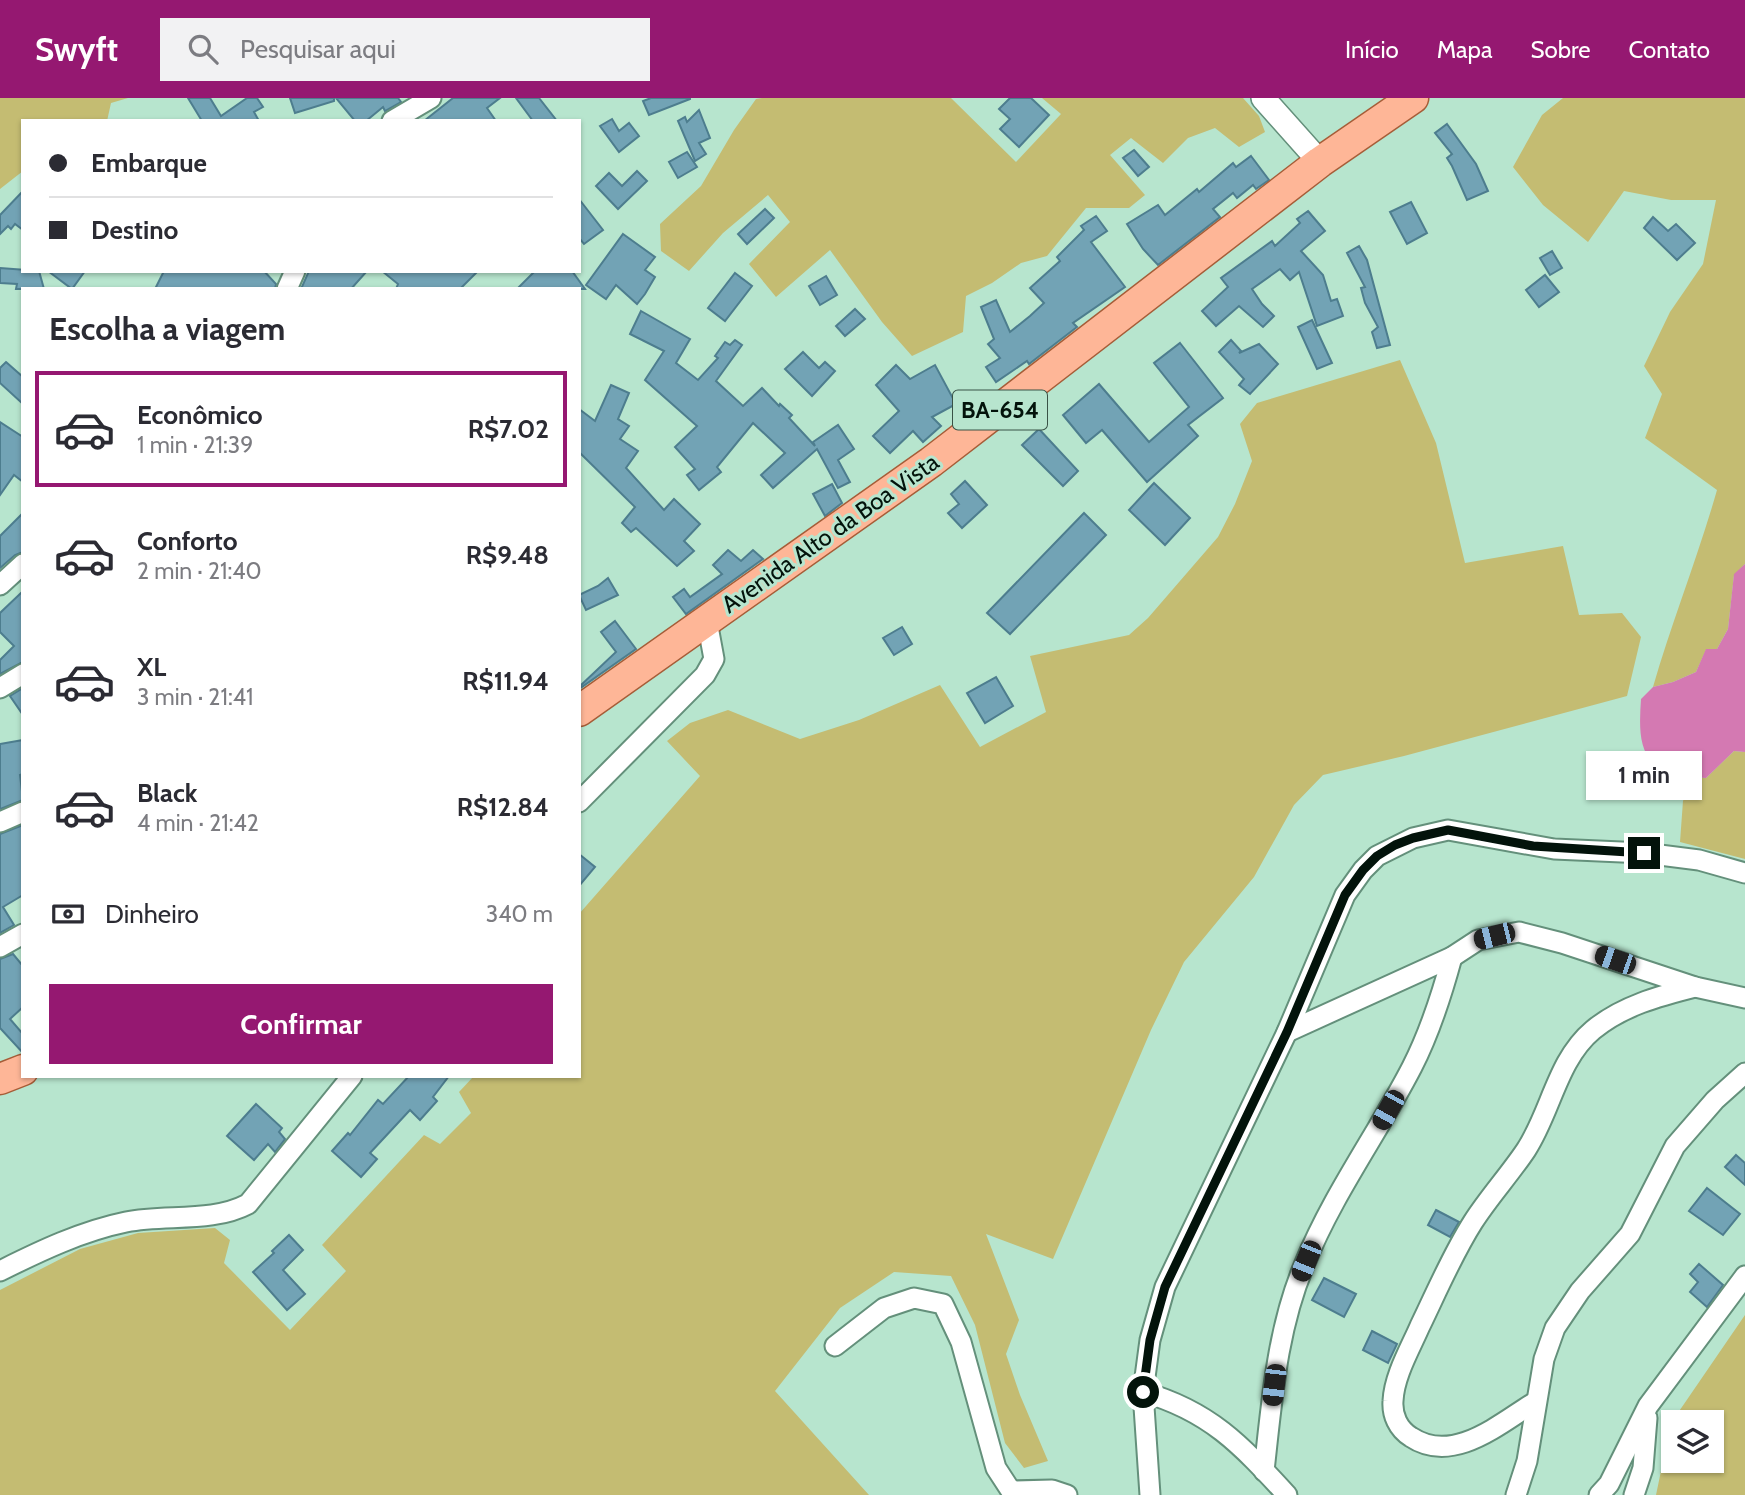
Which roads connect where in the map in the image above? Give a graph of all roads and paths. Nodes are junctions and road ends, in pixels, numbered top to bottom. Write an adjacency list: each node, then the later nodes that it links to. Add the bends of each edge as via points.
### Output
1 (430, 98): 4 (street)
2 (1263, 98): 5 (street)
3 (1413, 98): 5 (main road, Avenida Alto da Boa Vista / BA-654)
4 (395, 119)
5 (1320, 162): 8 (main road, Avenida Alto da Boa Vista / BA-654, via 931,462)
6 (21, 566): 7 (street)
7 (0, 585)
8 (707, 621): 11 (main road, Avenida Alto da Boa Vista / BA-654); 12 (street, via 713,659 705,675)
9 (21, 675): 10 (street)
10 (0, 688)
11 (581, 710)
12 (581, 800)
13 (21, 813): 14 (street)
14 (0, 822)
15 (1745, 873): 21 (street, via 1699,860 1555,849 1448,830 1413,838 1377,856 1345,895)
16 (21, 935): 17 (street)
17 (0, 947)
18 (1452, 957): 19 (street, via 1478,940 1519,932); 21 (street); 32 (street, via 1413,1065 1334,1204 1294,1291 1276,1372)
19 (1695, 987): 20 (street); 30 (street, via 1649,999 1611,1018 1578,1045 1526,1149 1456,1250 1399,1377 1393,1411 1406,1434 1428,1446 1446,1447 1485,1434)
20 (1745, 998)
21 (1287, 1032): 29 (street, via 1165,1287 1150,1340)
22 (21, 1071): 25 (main road)
23 (1745, 1073): 30 (street, via 1675,1146 1630,1234 1567,1308 1544,1359)
24 (350, 1078): 26 (street, via 248,1204 231,1213 127,1222 95,1230)
25 (0, 1079)
26 (0, 1271)
27 (1745, 1276): 31 (street)
28 (835, 1346): 33 (street, via 884,1308 914,1298 943,1304 961,1342 996,1468)
29 (1143, 1392): 32 (street, via 1195,1412 1237,1443); 35 (street)
30 (1535, 1402): 37 (street, via 1527,1461)
31 (1648, 1406): 38 (street, via 1609,1485); 39 (street, via 1643,1468)
32 (1264, 1471): 36 (street)
33 (1011, 1493): 34 (street, via 1052,1490)
34 (1067, 1495)
35 (1150, 1495)
36 (1287, 1495)
37 (1516, 1495)
38 (1599, 1495)
39 (1634, 1495)

